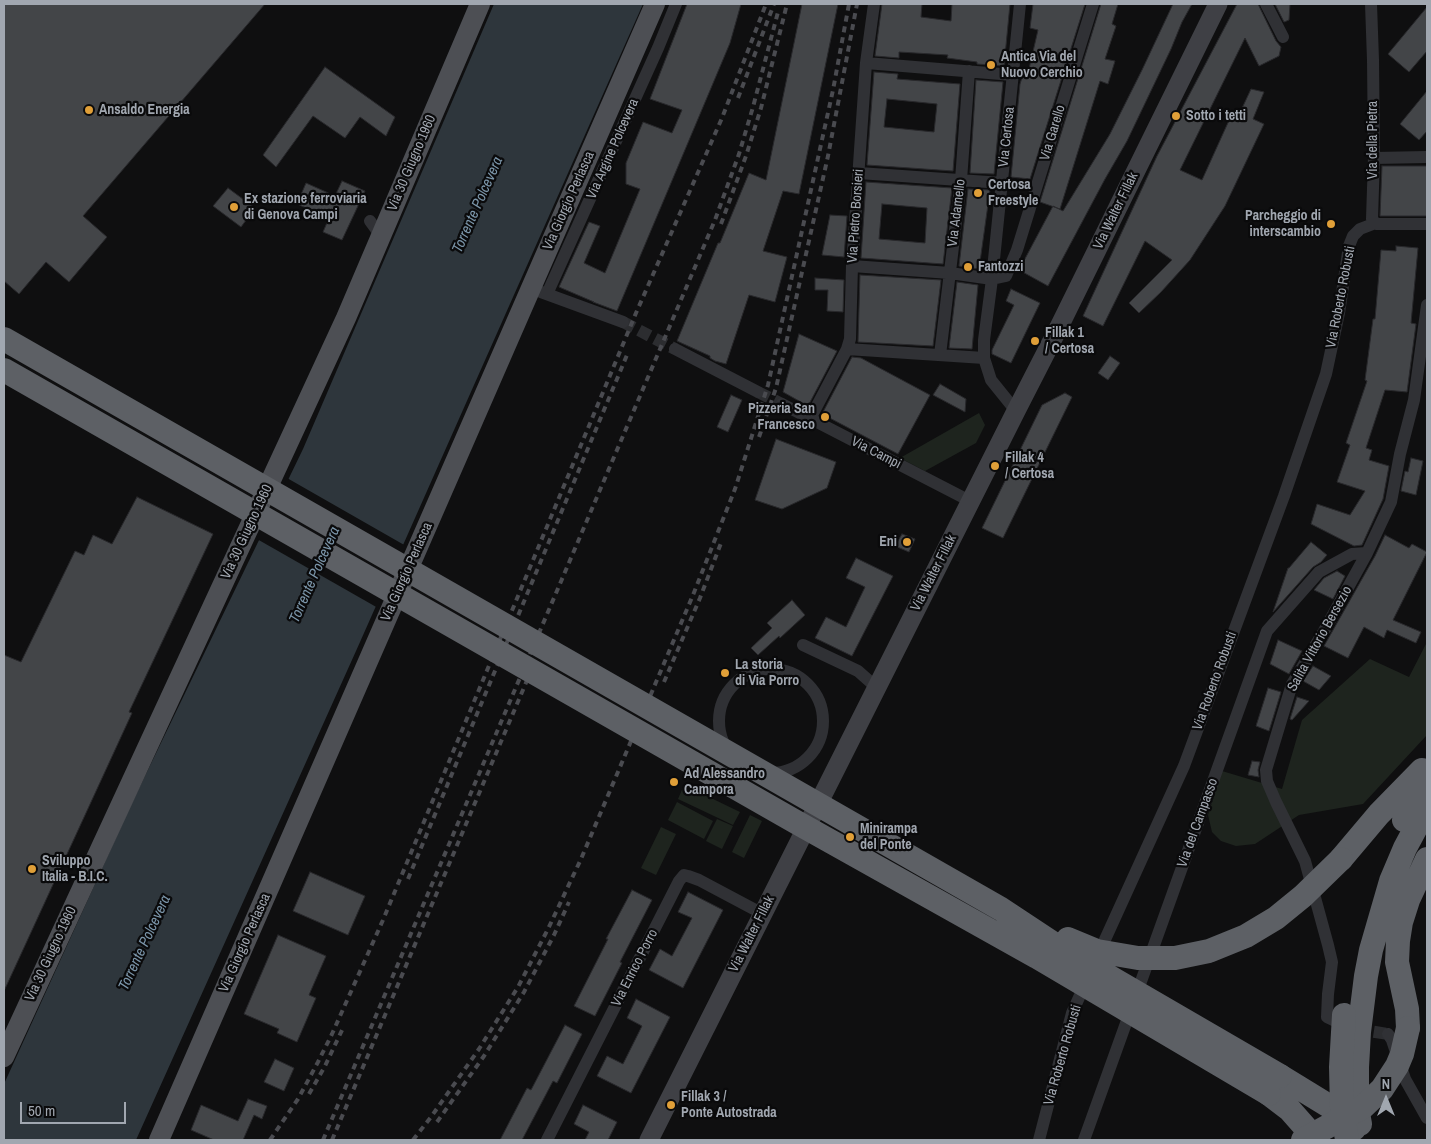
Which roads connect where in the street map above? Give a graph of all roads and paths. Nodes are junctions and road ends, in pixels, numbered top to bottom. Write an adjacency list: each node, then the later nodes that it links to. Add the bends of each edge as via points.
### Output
1 (480, 4): 51 (main road, Via 30 Giugno 1960, via 375,228 342,327)
2 (655, 4): 24 (main road, Via Giorgio Perlasca)
3 (676, 4): 24 (street, Via Argine Polcevera, via 658,48)
4 (874, 4): 11 (street, Via Pietro Borsieri)
5 (1020, 4): 13 (street, Via Certosa)
6 (1093, 4): 23 (street, Via Garello, via 1017,250 1006,276)
7 (1218, 4): 36 (main road, Via Walter Fillak)
8 (1266, 4): 10 (street)
9 (1371, 4): 15 (street, Via della Pietra)
10 (1283, 37)
11 (866, 63): 12 (street); 16 (street, Via Pietro Borsieri)
12 (969, 71): 13 (street); 17 (street, Via Adamello)
13 (1014, 75): 18 (street, Via Certosa)
14 (1427, 157): 15 (street)
15 (1374, 158): 19 (street, Via della Pietra)
16 (859, 173): 17 (street); 21 (street, Via Pietro Borsieri)
17 (961, 180): 18 (street); 22 (street, Via Adamello)
18 (1002, 183): 23 (street, Via Certosa)
19 (1373, 222): 20 (street); 58 (street, Via Roberto Robusti, via 1353,236 1349,246 1326,374 1284,496 1184,766 1072,1013)
20 (1427, 224)
21 (852, 266): 22 (street); 29 (street, Via Pietro Borsieri)
22 (950, 273): 23 (street); 31 (street, Via Adamello)
23 (992, 279): 32 (street, Via Certosa)
24 (539, 291): 27 (street); 55 (main road, Via Giorgio Perlasca)
25 (1427, 305): 26 (street)
26 (1427, 309): 39 (street, via 1414,400 1391,502)
27 (623, 322)
28 (4, 339): 47 (highway, bridge)
29 (847, 348): 31 (street); 37 (street, Via Pietro Borsieri)
30 (675, 350): 34 (street)
31 (940, 355): 32 (street)
32 (984, 358): 36 (street, Via Certosa, via 991,380)
33 (4, 370): 52 (highway, bridge, via 787,817)
34 (758, 392)
35 (782, 404): 37 (street, Via Campi)
36 (1016, 411): 38 (main road, Via Walter Fillak)
37 (810, 418): 38 (street, Via Campi)
38 (970, 501): 42 (main road, Via Walter Fillak)
39 (1367, 553): 49 (street, Salita Vittorio Bersezio, via 1292,684 1266,770 1276,802 1305,861 1328,945 1332,962 1328,1017); 59 (street, Via del Campasso, via 1352,554 1319,572 1267,631)
40 (803, 645): 42 (street, via 858,671)
41 (754, 671): 41 (street, via 770,668 787,670 814,689 821,703 824,720 822,736 815,751 803,763 789,770 772,773 756,771 741,764 721,738 718,722 724,698 740,678)
42 (876, 687): 48 (main road, Via Walter Fillak)
43 (1427, 765): 47 (highway, bridge, via 1341,859 1290,908 1228,945 1158,959 1117,955 1078,944)
44 (1427, 781): 49 (highway, via 1413,802 1379,872 1352,968)
45 (1427, 807): 54 (highway, via 1391,881 1371,950 1359,1032)
46 (1427, 859): 50 (highway, via 1401,922 1397,962 1407,1008)
47 (1001, 909): 52 (highway, bridge)
48 (762, 914): 56 (street, Via Enrico Porro, via 684,875); 57 (main road, Via Walter Fillak)
49 (1348, 1022): 54 (highway, bridge, via 1343,1028 1342,1108)
50 (1398, 1031): 53 (street, via 1392,1040 1405,1079); 60 (highway, bridge, via 1402,1054 1382,1089 1363,1106)
51 (4, 1057)
52 (1274, 1085): 54 (highway, via 1329,1106 1358,1131); 61 (highway)
53 (1427, 1118)
54 (1358, 1136)
55 (159, 1140)
56 (547, 1140)
57 (649, 1140)
58 (1039, 1140)
59 (1084, 1140)
60 (1303, 1140)
61 (1314, 1140)

